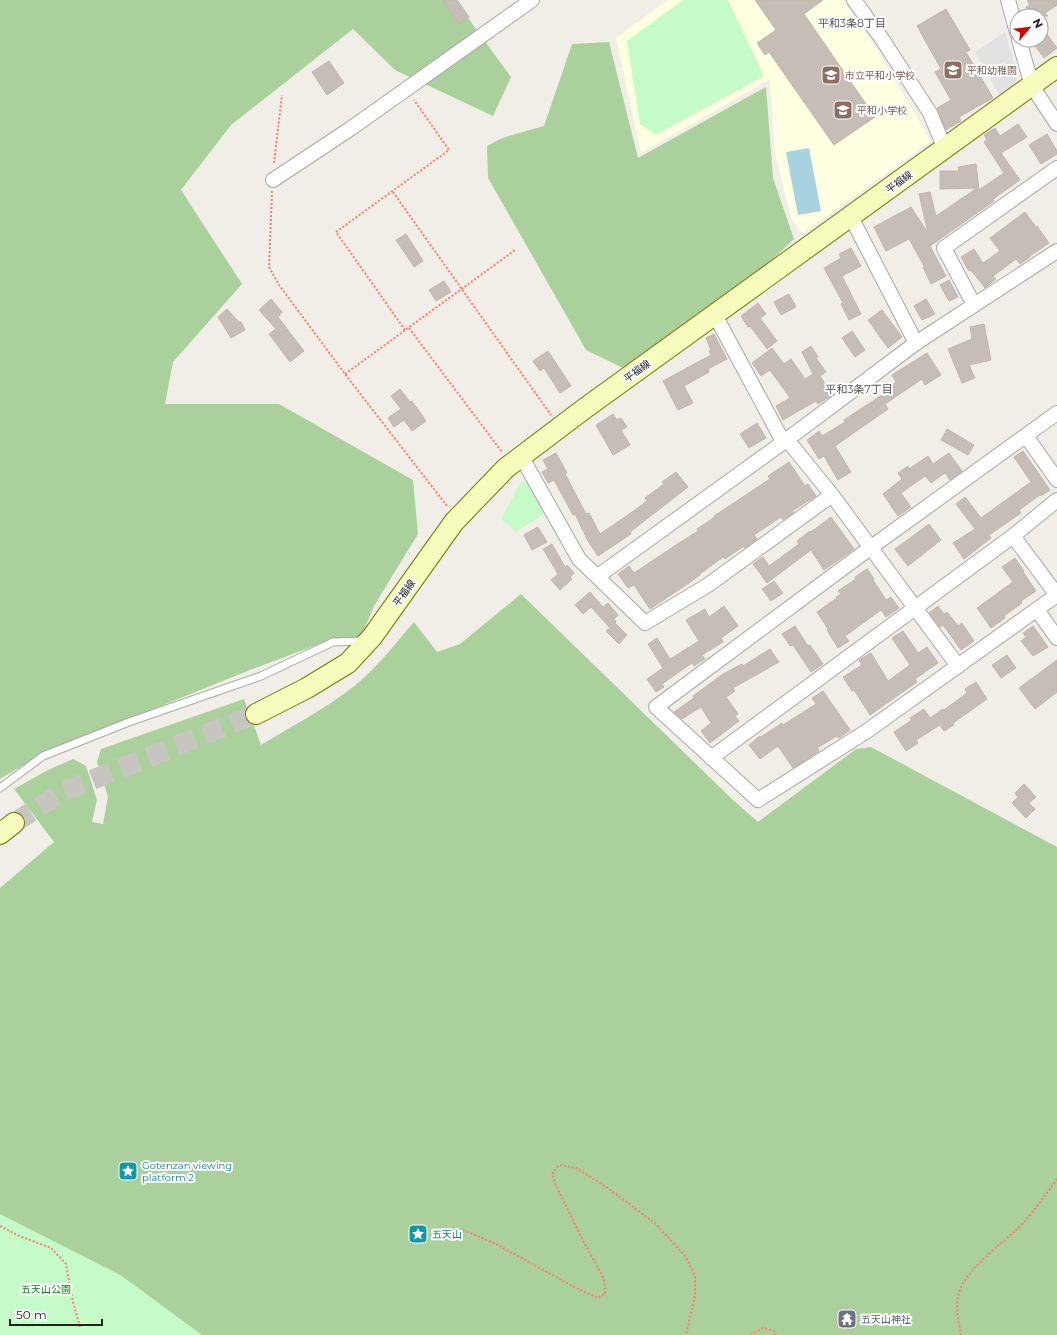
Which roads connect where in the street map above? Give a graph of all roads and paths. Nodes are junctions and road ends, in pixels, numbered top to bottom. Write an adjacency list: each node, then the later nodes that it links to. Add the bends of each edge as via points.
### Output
1 (532, 0): 6 (street)
2 (854, 0): 9 (street, via 930,113)
3 (1021, 48): 5 (street)
4 (1057, 67): 5 (street, 平福線)
5 (1032, 86): 8 (street); 9 (street, 平福線)
6 (407, 89): 11 (street); 12 (path, via 449,150)
7 (282, 95): 11 (path)
8 (1057, 124)
9 (945, 149): 13 (street, 平福線)
10 (1057, 168): 17 (street, via 944,248)
11 (273, 180): 22 (path, via 269,267 279,285)
12 (392, 191): 16 (path); 20 (path, via 336,232)
13 (851, 216): 18 (street, 平福線); 21 (street)
14 (515, 250): 16 (path)
15 (1057, 251): 17 (street)
16 (462, 289): 19 (path); 24 (path)
17 (974, 305): 21 (street)
18 (715, 315): 24 (street, 平福線); 26 (street, via 780,436)
19 (408, 328): 20 (path); 27 (path)
20 (405, 330): 22 (path)
21 (916, 343): 26 (street)
22 (345, 374): 31 (path)
23 (1057, 413): 25 (street)
24 (559, 428): 27 (street, 平福線)
25 (1026, 436): 28 (street); 33 (street)
26 (785, 440): 29 (street); 34 (street)
27 (516, 460): 31 (street, 平福線); 34 (street, via 579,559)
28 (1057, 480)
29 (832, 495): 33 (street); 34 (street, via 708,585 645,623)
30 (1057, 500): 32 (street)
31 (457, 520): 38 (street, 平福線)
32 (1013, 536): 35 (street); 36 (street, via 1057,596)
33 (870, 548): 35 (street); 41 (street, via 656,707)
34 (598, 576)
35 (914, 607): 39 (street); 41 (street)
36 (1037, 610): 37 (street); 39 (street)
37 (1057, 638)
38 (368, 641): 40 (street, 平福線, via 348,663); 42 (lane, via 333,642 261,676 129,722 43,756)
39 (958, 666): 41 (street, via 867,732 758,800)
40 (256, 714)
41 (711, 758)
42 (0, 788)
43 (1057, 1180): 50 (path, via 1015,1232 971,1272 961,1288 956,1304)
44 (0, 1226): 46 (path, via 51,1248 66,1264)
45 (463, 1230): 47 (path, via 496,1244 598,1298 606,1294 604,1279 552,1174 559,1165 576,1168 656,1224 686,1257 695,1275 695,1296)
46 (80, 1327)
47 (686, 1335)
48 (751, 1335): 49 (path, via 763,1328 774,1331)
49 (776, 1335)
50 (961, 1335)

